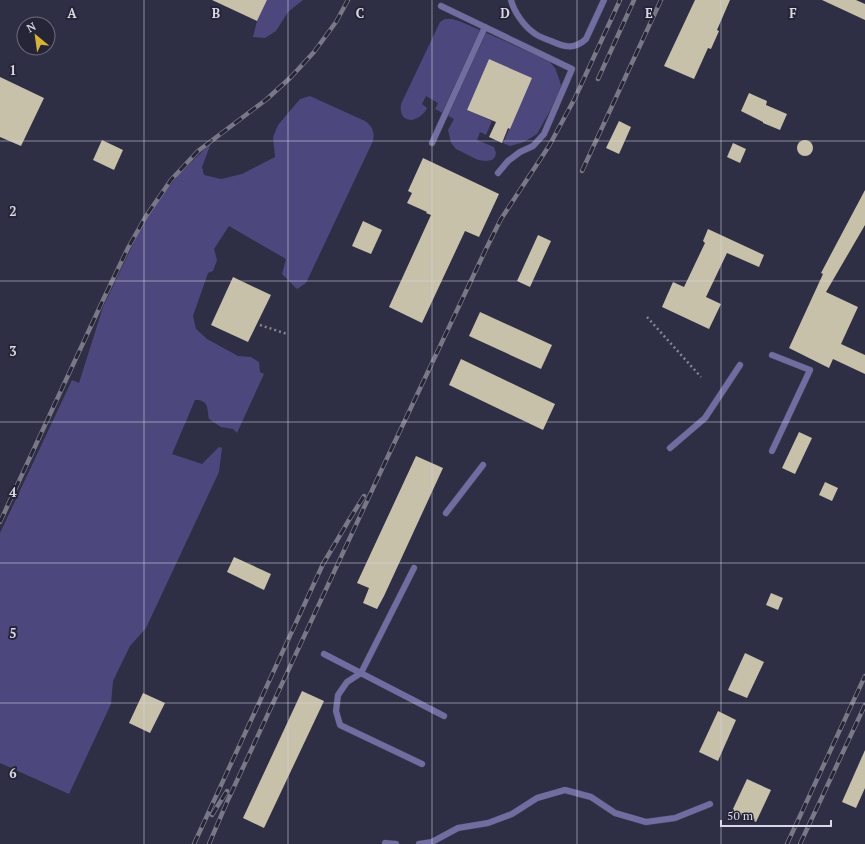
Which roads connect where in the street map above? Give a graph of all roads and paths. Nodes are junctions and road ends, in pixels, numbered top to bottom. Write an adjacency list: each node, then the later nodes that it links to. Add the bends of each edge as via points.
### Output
1 (511, 0): 2 (lane, via 517,14 534,33 568,47 581,44 586,39)
2 (604, 0)
3 (441, 6): 4 (lane)
4 (485, 27): 5 (lane); 6 (lane, via 572,69 544,134 533,146 508,161)
5 (432, 143)
6 (498, 174)
7 (647, 317): 12 (path)
8 (260, 325): 9 (path)
9 (287, 334)
10 (772, 355): 14 (lane, via 810,370)
11 (740, 365): 13 (lane, via 705,418)
12 (701, 377)
13 (670, 448)
14 (772, 451)
15 (483, 465): 16 (lane)
16 (446, 513)
17 (414, 568): 19 (lane)
18 (324, 654): 19 (lane)
19 (361, 673): 20 (lane); 21 (lane, via 347,682 338,695 336,711 340,725)
20 (444, 716)
21 (422, 764)
22 (710, 804): 25 (lane, via 675,818 646,822 615,813 590,797 565,790 537,798 512,814 488,823 458,828 432,842)
23 (385, 843): 24 (lane)
24 (396, 844)
25 (419, 844)

